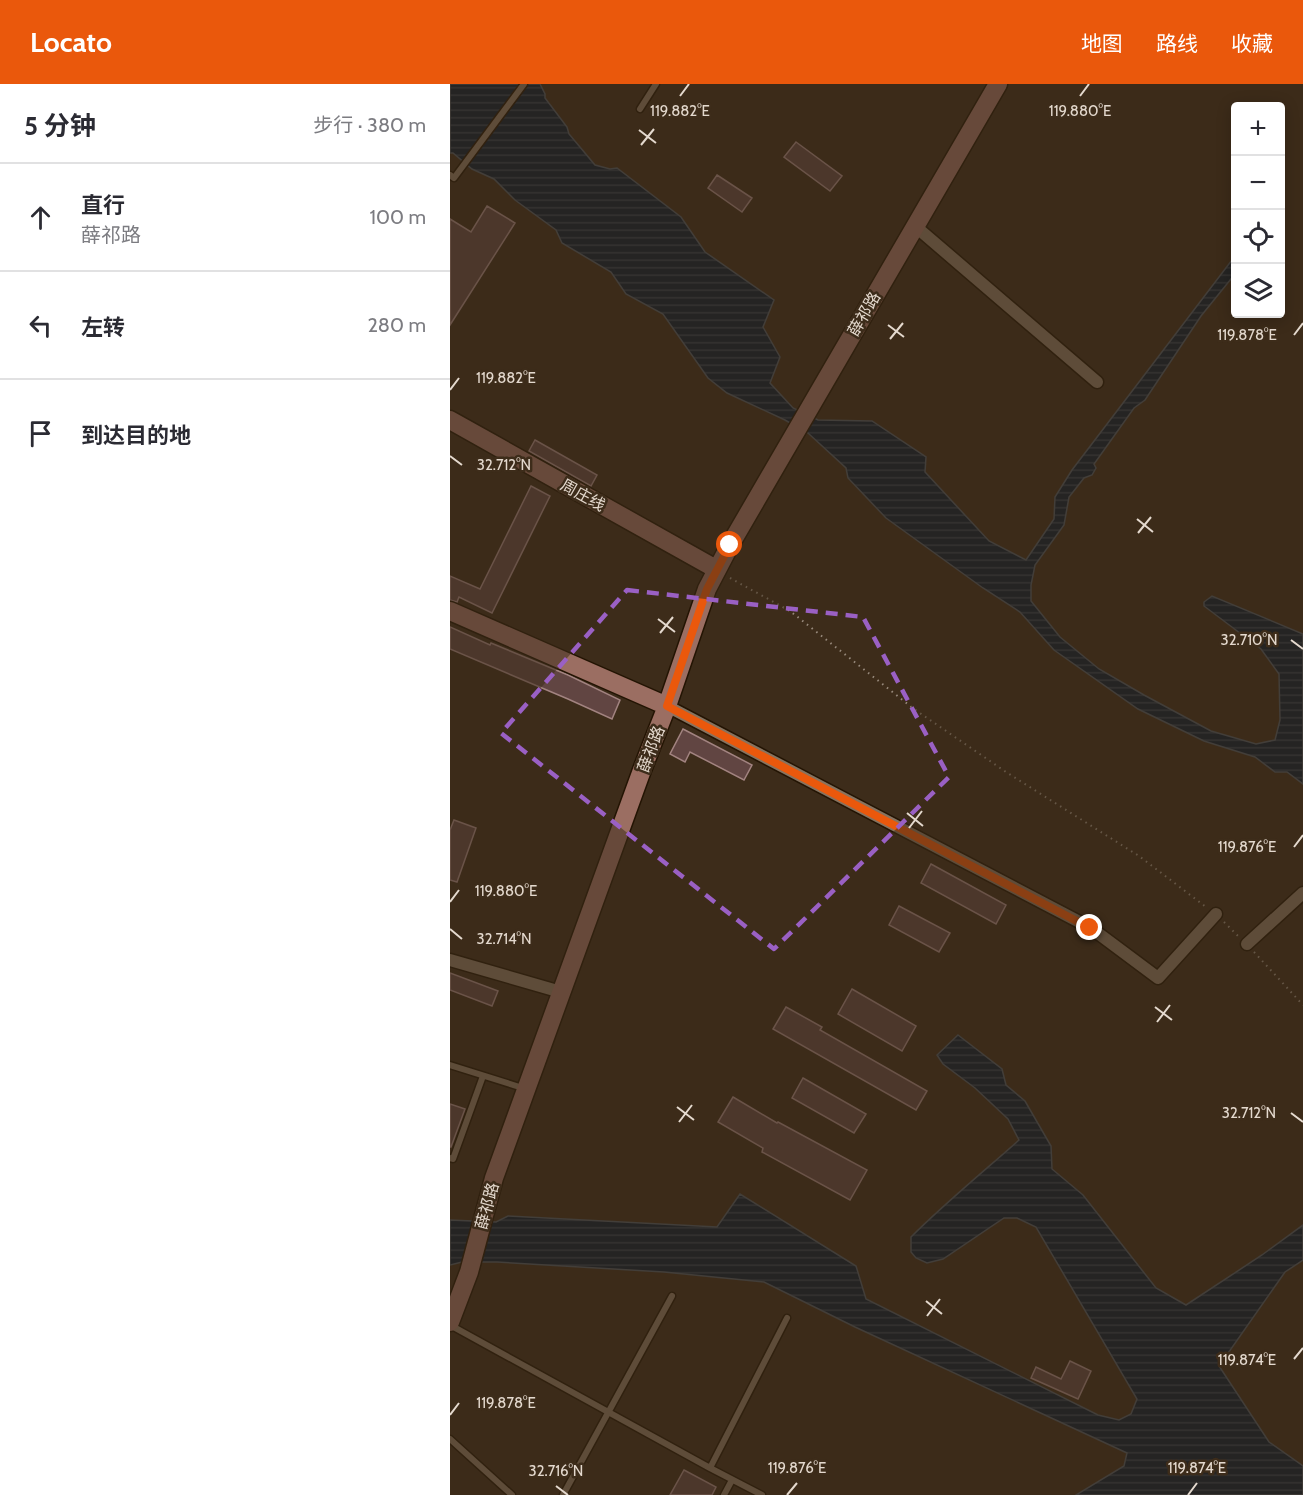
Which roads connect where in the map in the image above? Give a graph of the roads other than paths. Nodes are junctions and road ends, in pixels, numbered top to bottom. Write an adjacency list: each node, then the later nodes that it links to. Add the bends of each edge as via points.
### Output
1 (524, 84): 5 (lane, via 454,178)
2 (656, 84): 4 (lane)
3 (998, 84): 6 (street, 薛祁路)
4 (640, 109)
5 (450, 175)
6 (915, 226): 7 (street); 9 (street, 薛祁路)
7 (1097, 382)
8 (450, 420): 9 (street, 周庄线)
9 (716, 569): 11 (street, 薛祁路)
10 (450, 611): 11 (street)
11 (667, 706): 13 (street, via 1090,928 1158,978); 16 (street, 薛祁路)
12 (1303, 893): 14 (street)
13 (1216, 914)
14 (1247, 944)
15 (450, 960): 16 (street)
16 (561, 992): 19 (street, 薛祁路)
17 (450, 1065): 18 (lane)
18 (483, 1076): 19 (lane); 20 (lane, via 453,1159)
19 (526, 1089): 23 (street, 薛祁路, via 494,1178 469,1272)
20 (450, 1158)
21 (672, 1296): 24 (lane)
22 (787, 1318): 26 (lane)
23 (450, 1324): 24 (lane)
24 (608, 1412): 26 (lane); 29 (lane)
25 (450, 1439): 28 (lane)
26 (710, 1468): 27 (lane)
27 (732, 1479): 30 (lane); 31 (lane)
28 (512, 1495)
29 (563, 1495)
30 (724, 1495)
31 (762, 1495)

